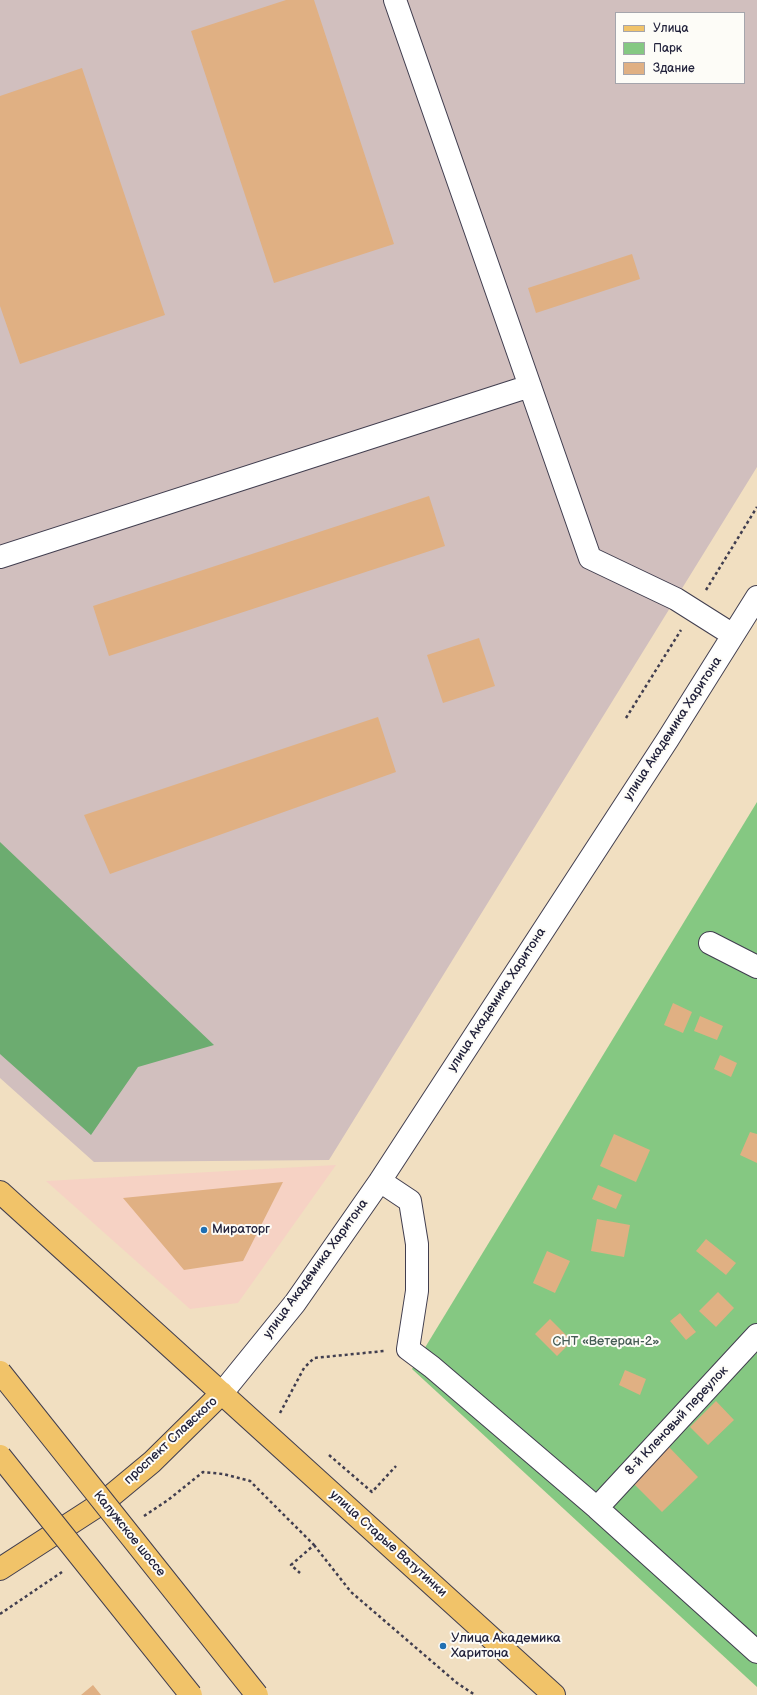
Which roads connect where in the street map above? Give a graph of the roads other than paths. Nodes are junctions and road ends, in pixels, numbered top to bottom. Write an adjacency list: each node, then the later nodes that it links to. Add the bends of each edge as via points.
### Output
1 (395, 0): 2 (street)
2 (530, 386): 3 (street); 5 (street, via 590,558 676,599)
3 (0, 557)
4 (757, 597): 5 (street, улица Академика Харитона)
5 (733, 635): 8 (street, улица Академика Харитона)
6 (710, 944): 7 (street)
7 (757, 967)
8 (380, 1181): 12 (street, улица Академика Харитона, via 295,1303); 14 (street, via 410,1201 417,1244 417,1291 408,1349)
9 (0, 1192): 12 (main road)
10 (757, 1335): 14 (street, 8-й Кленовый переулок)
11 (0, 1372): 20 (main road, Калужское шоссе, bridge)
12 (222, 1393): 15 (main road, проспект Славского, via 152,1462 105,1501); 21 (main road, улица Старые Ватутинки)
13 (0, 1456): 19 (main road, bridge)
14 (596, 1508): 18 (street)
15 (52, 1534): 16 (main road); 17 (main road, проспект Славского)
16 (0, 1551)
17 (0, 1569)
18 (757, 1652)
19 (191, 1695)
20 (257, 1695)
21 (554, 1695)

